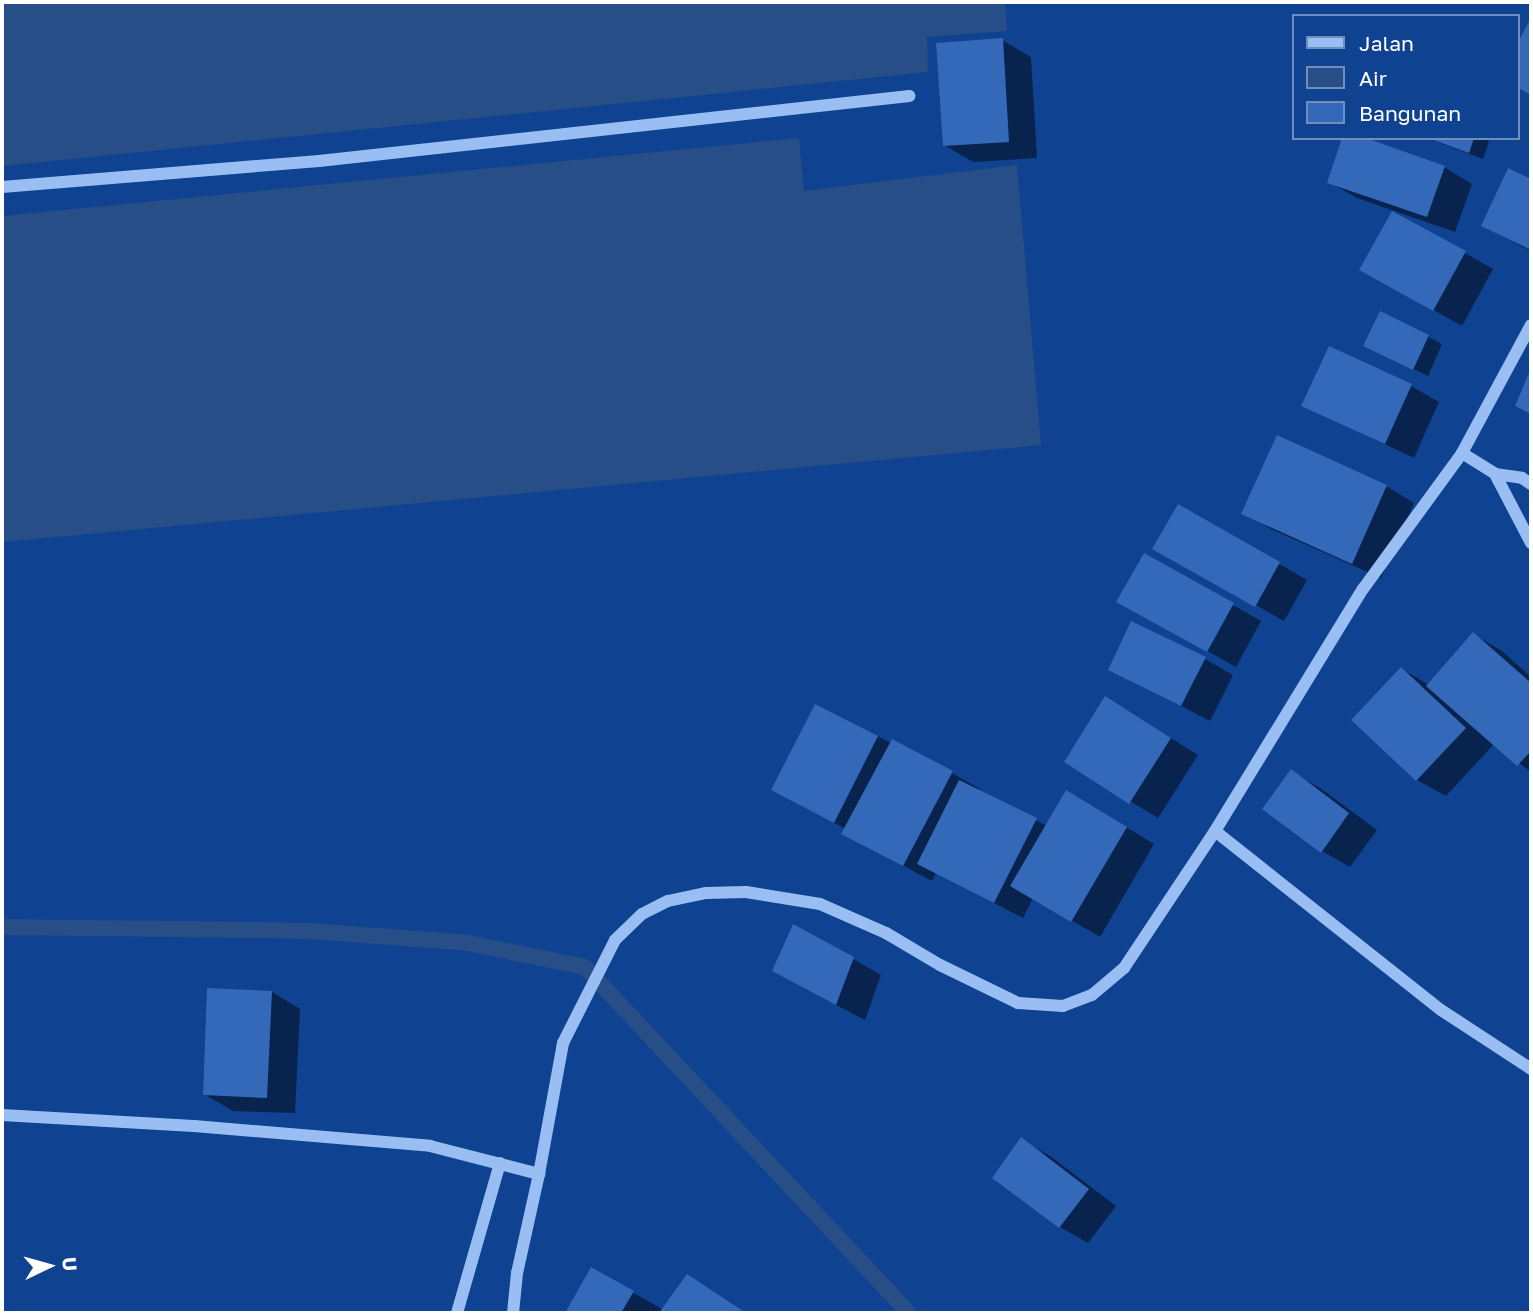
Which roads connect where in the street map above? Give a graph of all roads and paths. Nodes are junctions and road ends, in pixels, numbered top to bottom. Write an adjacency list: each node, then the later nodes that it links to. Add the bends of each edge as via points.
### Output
1 (909, 96): 2 (street, via 319,161)
2 (2, 187)
3 (1531, 325): 4 (street)
4 (1462, 453): 5 (street); 8 (street, via 1363,589)
5 (1495, 474): 6 (street); 7 (street)
6 (1531, 484)
7 (1531, 544)
8 (1215, 831): 9 (street, via 1441,1010); 12 (street, via 1124,968 1093,995 1063,1006 1018,1003 886,933 820,904 746,892 706,893 668,901 642,914 615,940 562,1044)
9 (1531, 1069)
10 (2, 1115): 11 (street, via 430,1146)
11 (503, 1164): 12 (street); 13 (street)
12 (534, 1173): 14 (street)
13 (457, 1313)
14 (513, 1313)

